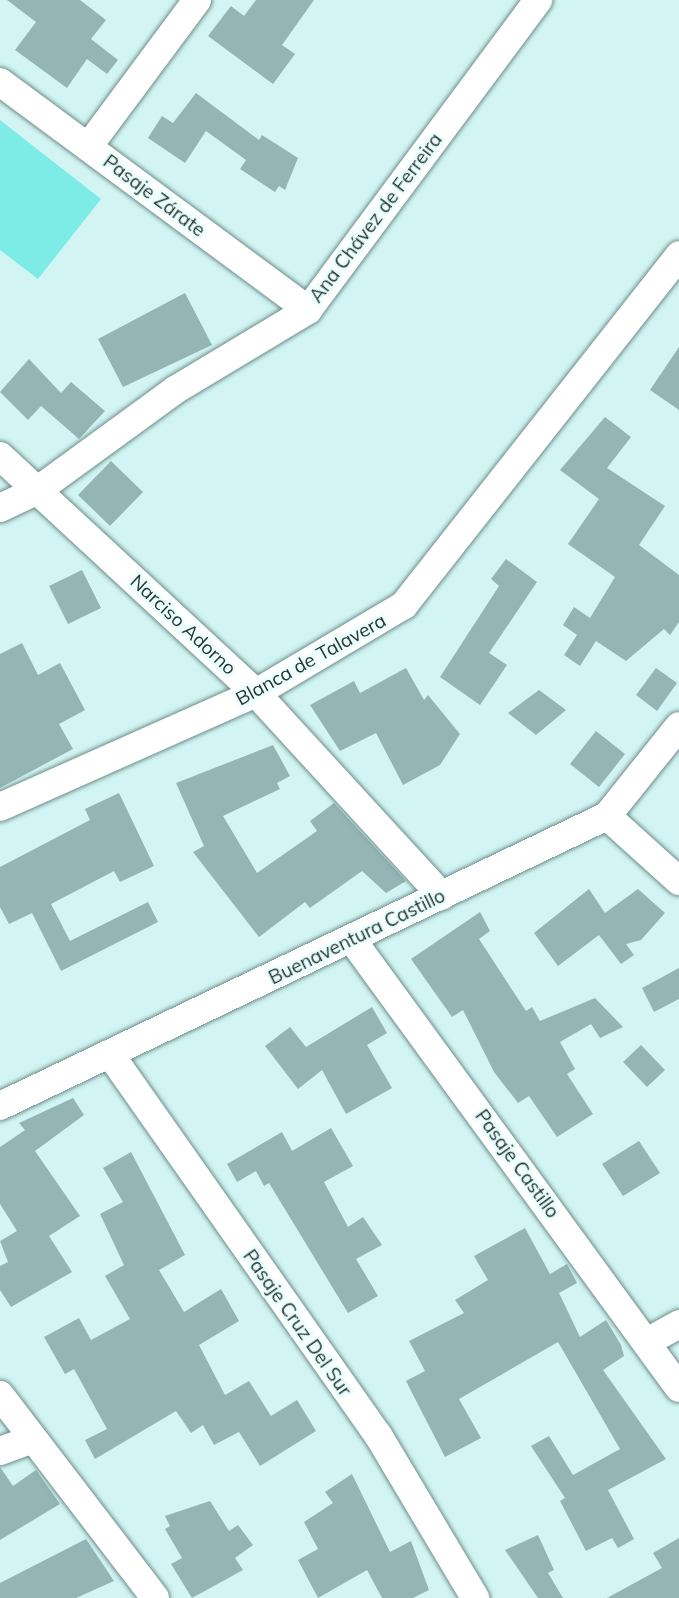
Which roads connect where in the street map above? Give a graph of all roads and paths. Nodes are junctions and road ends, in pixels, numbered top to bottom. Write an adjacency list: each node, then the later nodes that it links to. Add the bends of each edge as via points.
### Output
1 (197, 0): 4 (street)
2 (538, 0): 6 (street, Ana Chávez de Ferreira)
3 (0, 82): 4 (street, Pasaje Zárate)
4 (88, 147): 6 (street, Pasaje Zárate)
5 (679, 255): 10 (street, Blanca de Talavera, via 426,584 372,629)
6 (308, 310): 8 (street, Ana Chávez de Ferreira, via 135,415)
7 (0, 456): 8 (street, Narciso Adorno)
8 (38, 489): 9 (street, Ana Chávez de Ferreira); 10 (street, Narciso Adorno)
9 (0, 508)
10 (256, 693): 12 (street, Blanca de Talavera); 15 (street, Narciso Adorno)
11 (679, 726): 13 (street, Buenaventura Castillo)
12 (0, 807)
13 (607, 816): 14 (street); 15 (street, Buenaventura Castillo)
14 (679, 881)
15 (442, 896): 16 (street, Buenaventura Castillo)
16 (353, 941): 17 (street, Buenaventura Castillo); 20 (street, Pasaje Castillo)
17 (110, 1054): 18 (street, Buenaventura Castillo); 26 (street, Pasaje Cruz Del Sur, via 378,1435)
18 (0, 1106)
19 (679, 1324): 20 (street)
20 (647, 1342): 21 (street, Pasaje Castillo)
21 (679, 1388)
22 (0, 1395): 23 (street)
23 (30, 1440): 24 (street); 25 (street)
24 (0, 1451)
25 (155, 1598)
26 (475, 1598)

